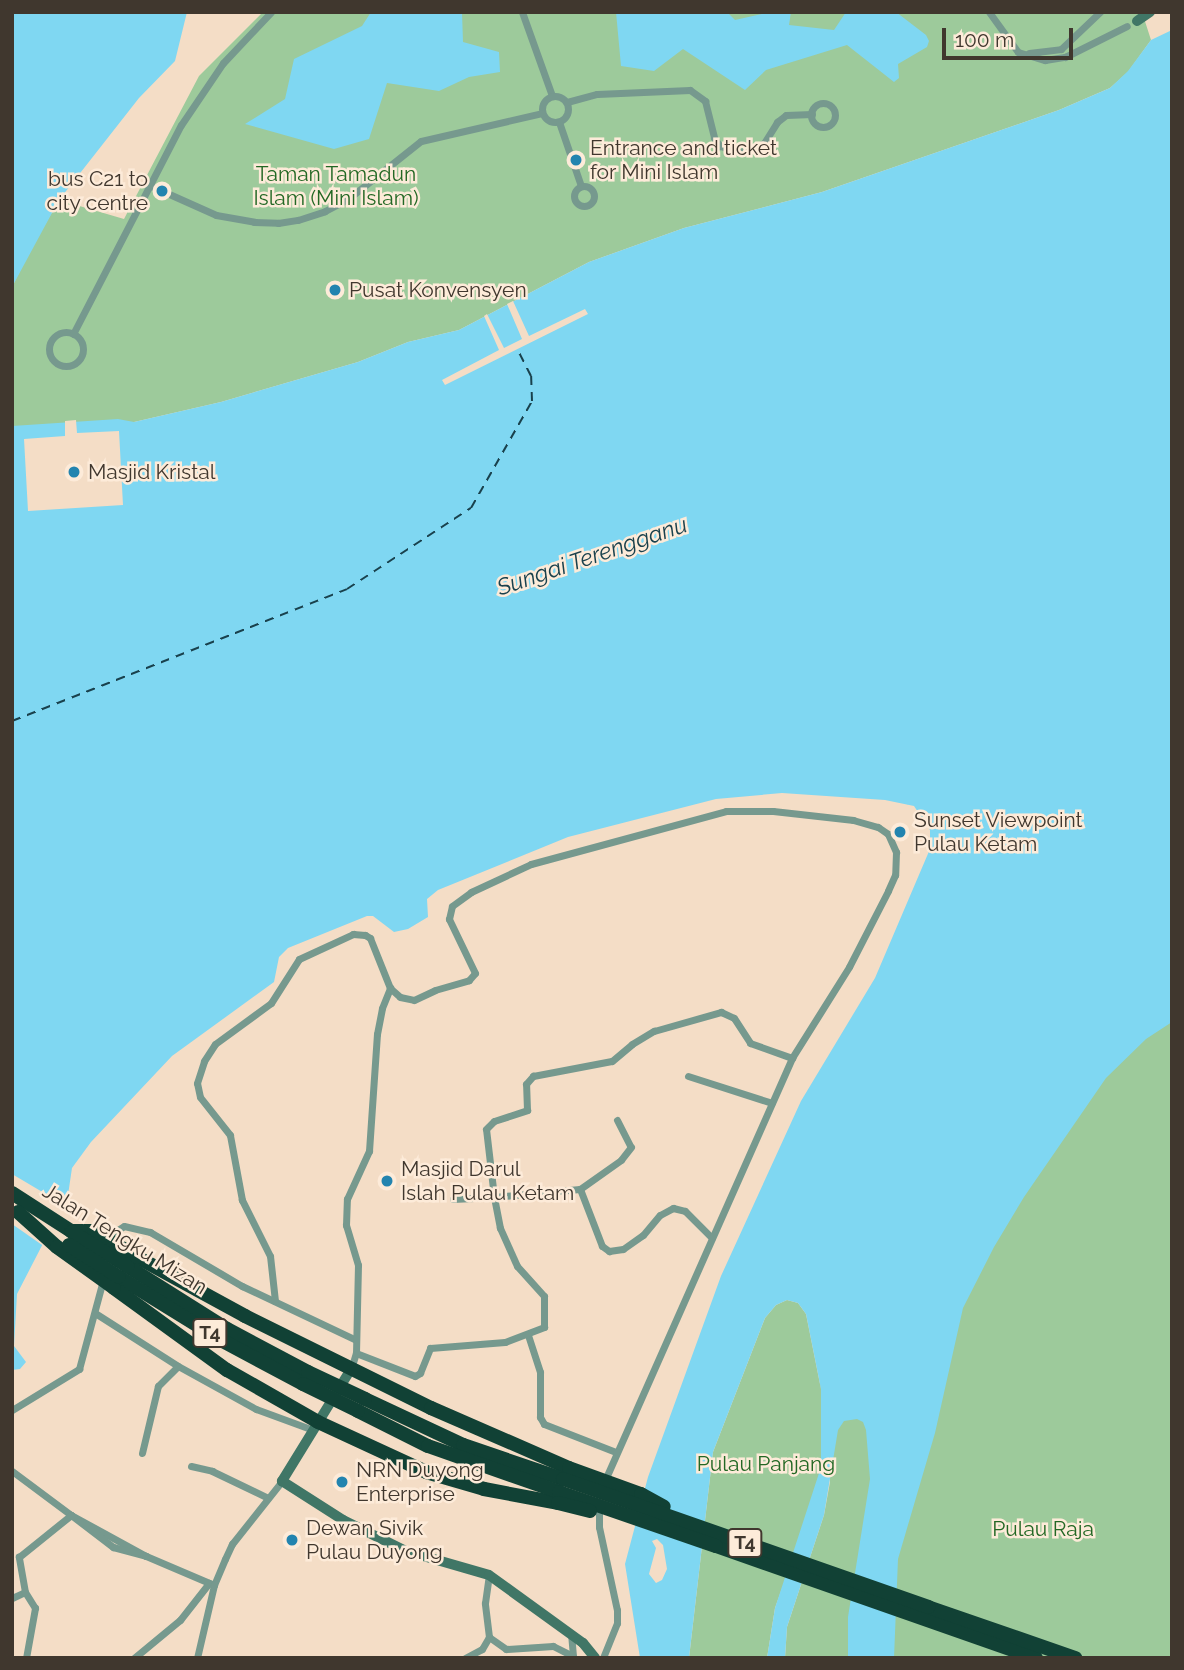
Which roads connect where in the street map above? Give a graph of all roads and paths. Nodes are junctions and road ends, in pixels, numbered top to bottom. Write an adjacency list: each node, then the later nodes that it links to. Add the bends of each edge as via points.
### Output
1 (271, 12): 13 (street, via 202,91)
2 (522, 12): 8 (street)
3 (989, 12): 7 (street)
4 (1100, 12): 7 (street, via 1061,50)
5 (1150, 12): 6 (street)
6 (1132, 24): 7 (street, via 1065,57 1045,60)
7 (1018, 52)
8 (552, 96): 9 (street); 10 (street, via 543,104)
9 (567, 102): 11 (street, via 597,94 690,89 705,101 720,146 741,152 764,143 786,115); 12 (street, via 568,114)
10 (542, 113): 12 (street); 13 (street, via 422,141 348,199 325,211 278,223 216,215)
11 (812, 114)
12 (559, 122): 14 (street)
13 (149, 185): 15 (street)
14 (582, 186)
15 (73, 334): 15 (street, via 82,346 81,356 74,364 59,364 50,352 51,342 58,335)
16 (390, 988): 17 (street, via 400,997 414,1000 473,977 474,968 448,913 471,892 531,864 726,811 765,810 867,823 894,843 895,875 849,967); 28 (street, via 370,938 353,934 299,960 279,995 223,1036 204,1061 197,1090 230,1135 242,1200 271,1256); 31 (street, via 377,1034 369,1151 347,1199 346,1225 358,1265)
17 (792, 1058): 19 (street); 23 (street, via 750,1043 734,1018 721,1012 654,1031 612,1061 533,1076 526,1084 527,1110 494,1121 486,1129)
18 (688, 1076): 19 (street)
19 (772, 1103): 26 (street)
20 (617, 1120): 21 (street, via 631,1147 621,1160)
21 (580, 1189): 23 (street); 26 (street, via 598,1241 609,1251 631,1245 673,1208 685,1211)
22 (12, 1193): 27 (highway, Jalan Tengku Mizan, bridge, via 71,1231 94,1231)
23 (494, 1197): 24 (street); 30 (street, via 500,1228 517,1266 544,1296 544,1327)
24 (453, 1199)
25 (15, 1210): 27 (highway, bridge, via 57,1247)
26 (712, 1238): 37 (street)
27 (124, 1272): 34 (highway, via 195,1291); 36 (highway, via 227,1370); 42 (highway, Jalan Tengku Mizan / T4, bridge, via 221,1340 361,1405 428,1446)
28 (275, 1301): 29 (street, via 150,1232 124,1226 117,1231); 31 (street)
29 (95, 1313): 33 (street); 35 (street, via 79,1369)
30 (528, 1335): 32 (street, via 494,1344 430,1348 415,1376); 37 (street, via 540,1372 544,1424)
31 (356, 1340): 32 (street)
32 (356, 1353): 34 (street)
33 (178, 1366): 36 (street, via 256,1409); 38 (street, via 158,1386)
34 (351, 1369): 36 (street); 42 (highway, via 499,1440)
35 (12, 1410)
36 (315, 1426): 41 (street); 42 (highway, via 425,1472 484,1489)
37 (616, 1452): 58 (street, via 600,1495 598,1515 617,1610 617,1623)
38 (142, 1453)
39 (191, 1466): 43 (street)
40 (12, 1471): 44 (street)
41 (282, 1481): 43 (street); 45 (street, via 343,1520 406,1551)
42 (562, 1485): 49 (highway, T4, bridge, via 716,1546); 49 (highway, T4, bridge, via 695,1525)
43 (268, 1498): 46 (street, via 232,1544)
44 (71, 1515): 46 (street, via 146,1556); 47 (street, via 19,1557)
45 (489, 1575): 50 (street); 51 (street, via 485,1603)
46 (212, 1584): 54 (street, via 180,1620); 55 (street)
47 (25, 1592): 48 (street); 53 (street, via 36,1608)
48 (12, 1598)
49 (926, 1613): 59 (highway, T4); 60 (highway, T4)
50 (571, 1634): 52 (street); 57 (street)
51 (489, 1637): 52 (street, via 506,1649 554,1646); 56 (street, via 482,1649)
52 (573, 1657)
53 (26, 1658)
54 (134, 1658)
55 (197, 1658)
56 (465, 1658)
57 (595, 1658)
58 (603, 1658)
59 (1036, 1658)
60 (1075, 1658)

